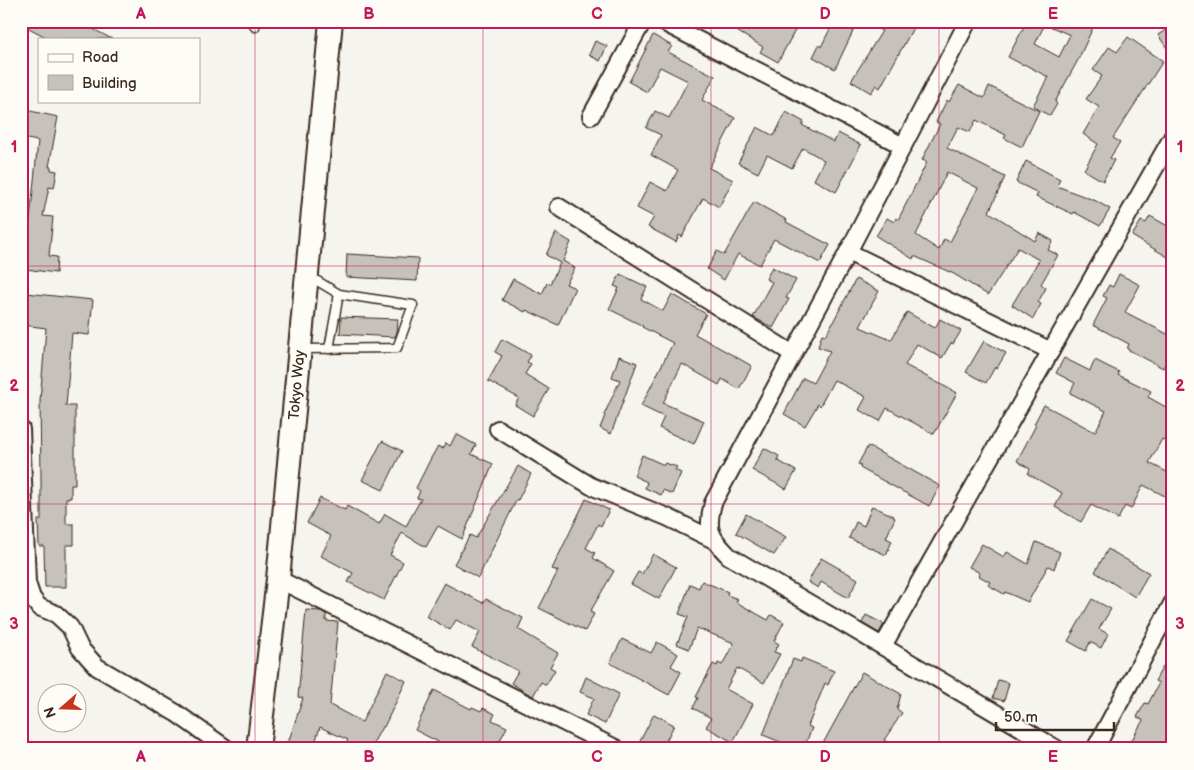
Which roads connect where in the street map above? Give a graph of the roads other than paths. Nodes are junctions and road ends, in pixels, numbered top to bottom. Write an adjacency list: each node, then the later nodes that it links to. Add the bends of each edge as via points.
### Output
1 (331, 21): 10 (main road, Tokyo Way)
2 (643, 21): 5 (street)
3 (661, 21): 7 (street)
4 (968, 21): 7 (street)
5 (591, 116)
6 (1173, 136): 14 (street)
7 (903, 146): 9 (street)
8 (559, 207): 15 (street)
9 (848, 252): 14 (street); 15 (street)
10 (307, 275): 11 (lane); 12 (main road, Tokyo Way)
11 (339, 294): 13 (lane); 13 (lane, via 413,305 397,348)
12 (300, 349): 13 (lane); 20 (main road, Tokyo Way)
13 (329, 349)
14 (1051, 351): 23 (street)
15 (793, 354): 19 (street, via 714,503 708,520)
16 (21, 429): 18 (street)
17 (498, 429): 19 (street, via 591,486)
18 (23, 489): 21 (street)
19 (714, 540): 23 (street, via 729,556)
20 (278, 580): 25 (main road, Tokyo Way); 26 (street)
21 (24, 583): 24 (street, via 39,607 56,614 70,626 80,648 97,668 176,714)
22 (1173, 602): 28 (street)
23 (883, 646): 27 (street)
24 (227, 749)
25 (258, 749)
26 (617, 749)
27 (1057, 749)
28 (1095, 749)

